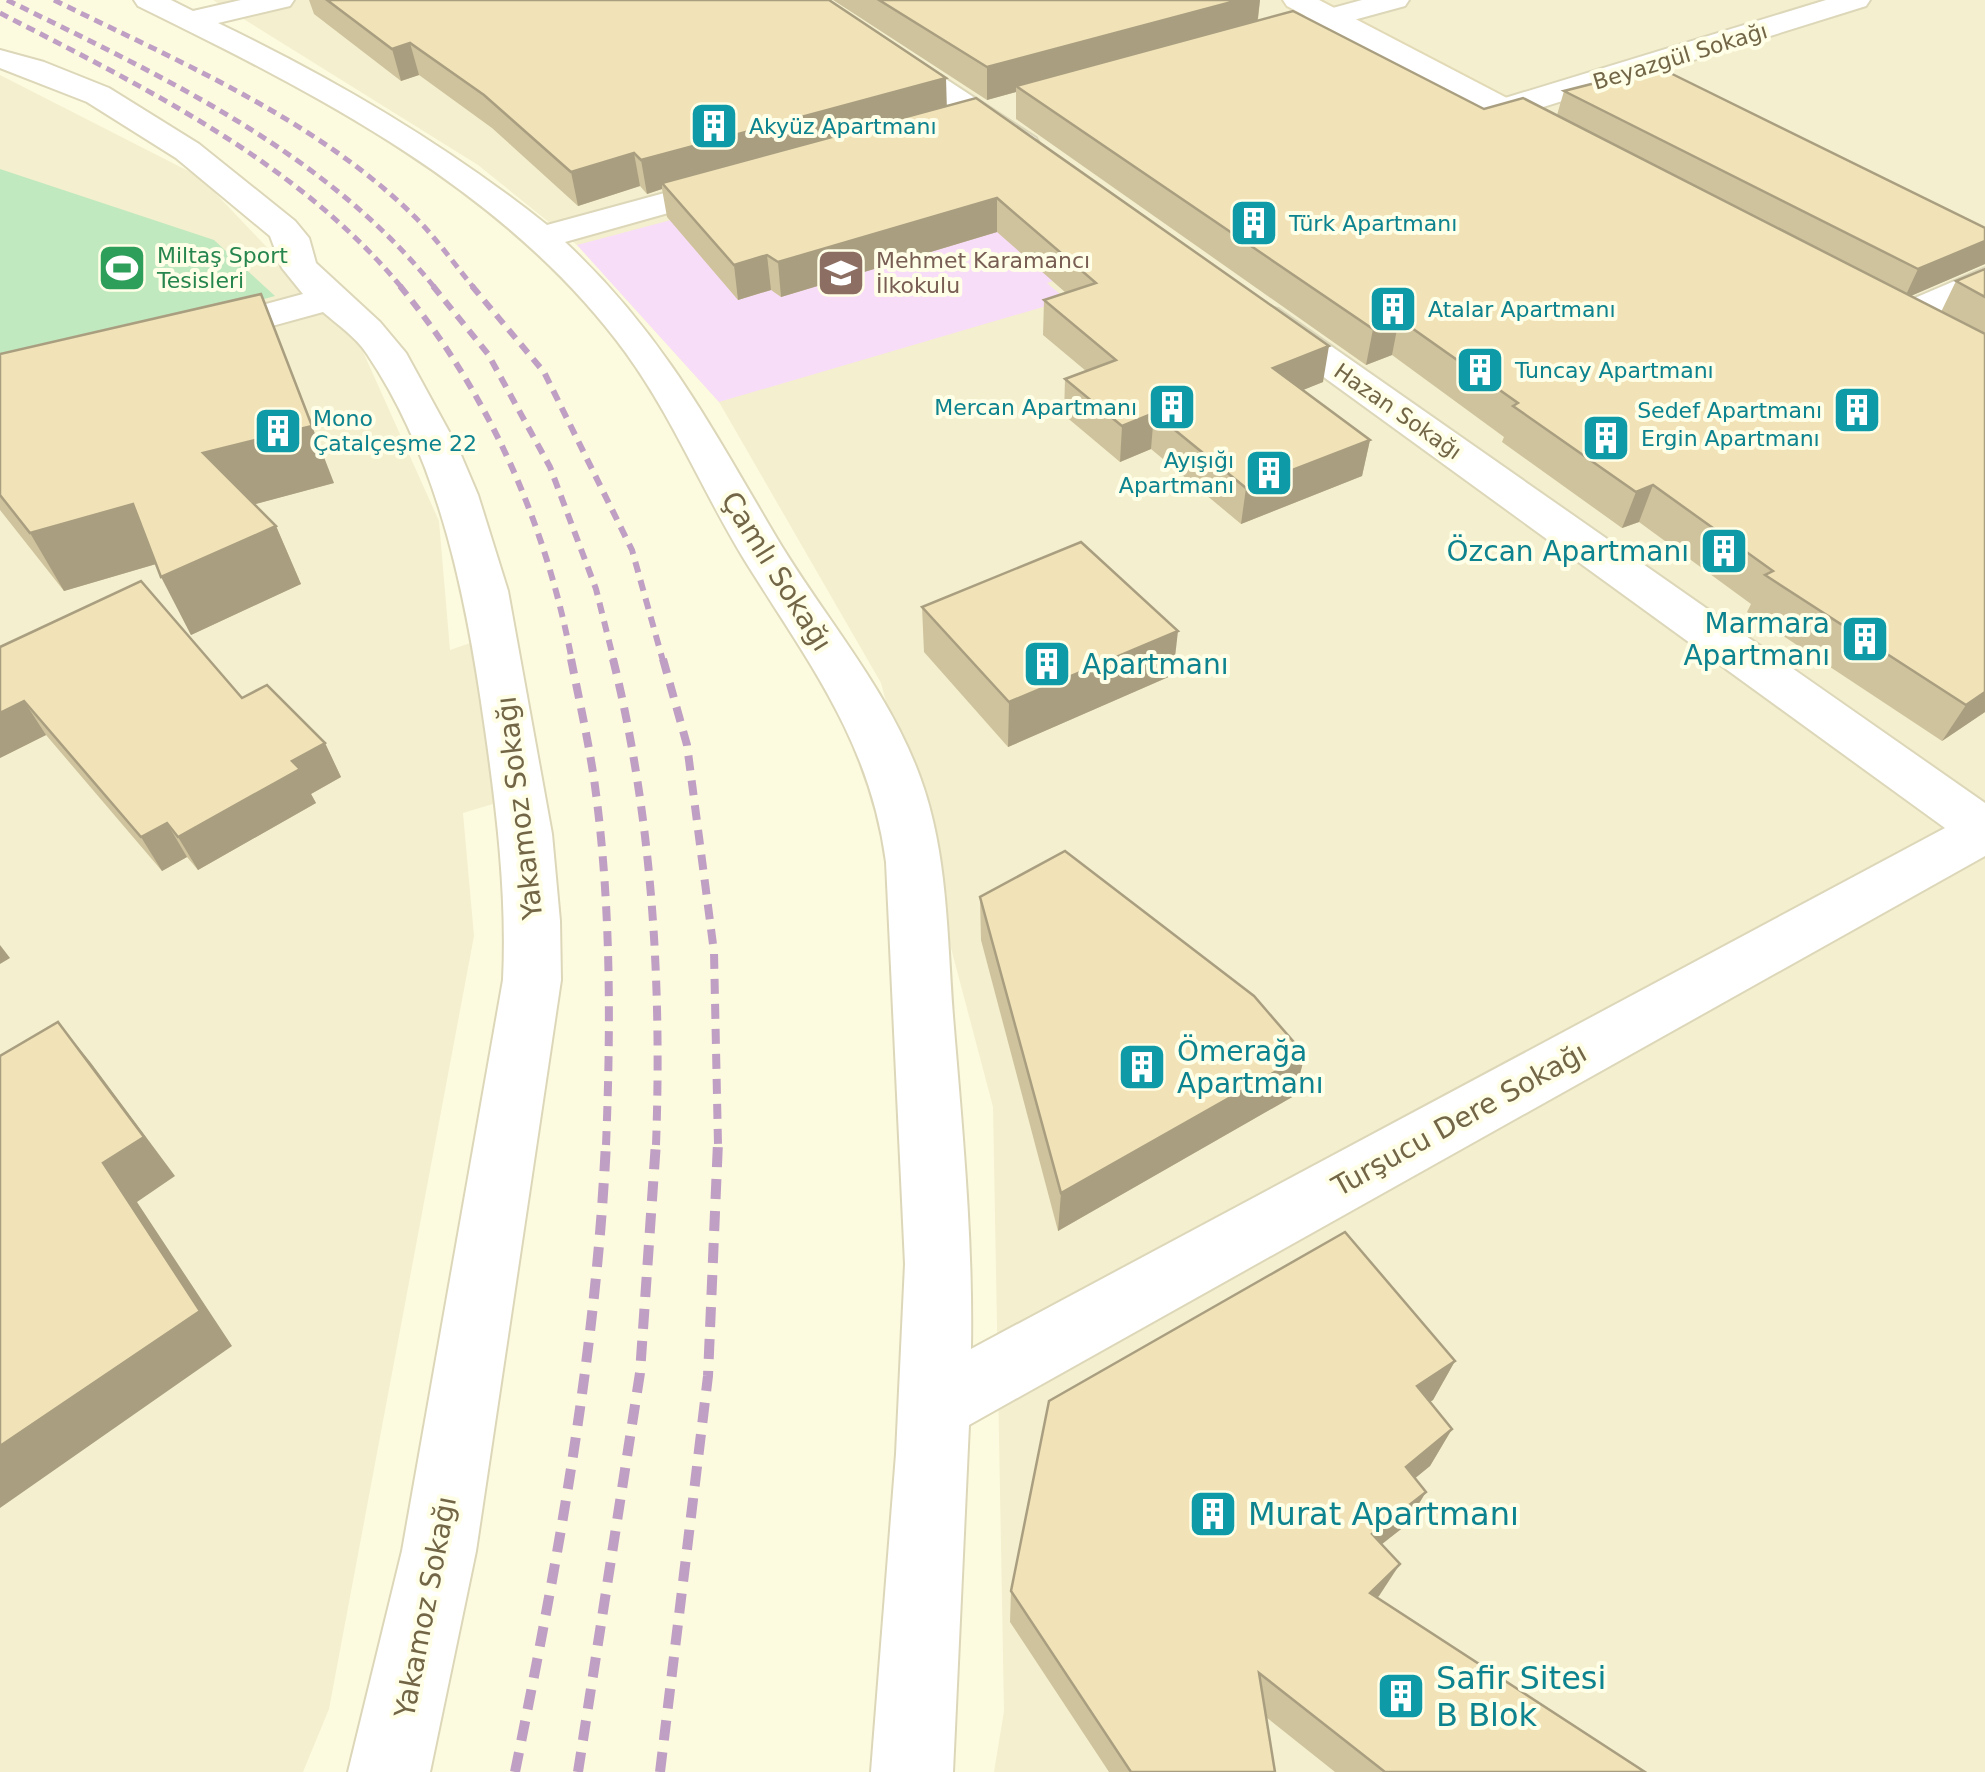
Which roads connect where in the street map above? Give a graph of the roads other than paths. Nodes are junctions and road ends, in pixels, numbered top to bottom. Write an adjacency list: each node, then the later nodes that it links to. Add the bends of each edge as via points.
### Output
1 (148, 0): 8 (street, Çamlı Sokağı)
2 (280, 0): 8 (street)
3 (806, 0): 13 (street)
4 (1297, 0): 7 (street)
5 (1395, 0): 7 (street)
6 (1856, 0): 11 (street, Beyazgül Sokağı)
7 (1330, 18): 9 (street); 11 (street)
8 (190, 20): 15 (street, Çamlı Sokağı, via 382,122)
9 (1238, 43)
10 (0, 59): 17 (street, Yakamoz Sokağı, via 74,83 187,149 288,234 300,268)
11 (1503, 109): 12 (street)
12 (1590, 154)
13 (1061, 172)
14 (769, 174): 15 (street)
15 (538, 239): 22 (street, Çamlı Sokağı, via 644,349 861,708 897,784 912,862 934,1171)
16 (1985, 280): 19 (street, via 1919,326)
17 (332, 298): 20 (street); 23 (street, Yakamoz Sokağı, via 388,356 466,516 498,639 533,896 529,1010 429,1604)
18 (1240, 299): 21 (street, Hazan Sokağı)
19 (1868, 299)
20 (162, 344)
21 (1985, 830): 22 (street, Turşucu Dere Sokağı)
22 (933, 1407): 24 (street, Çamlı Sokağı)
23 (389, 1772)
24 (912, 1772)

